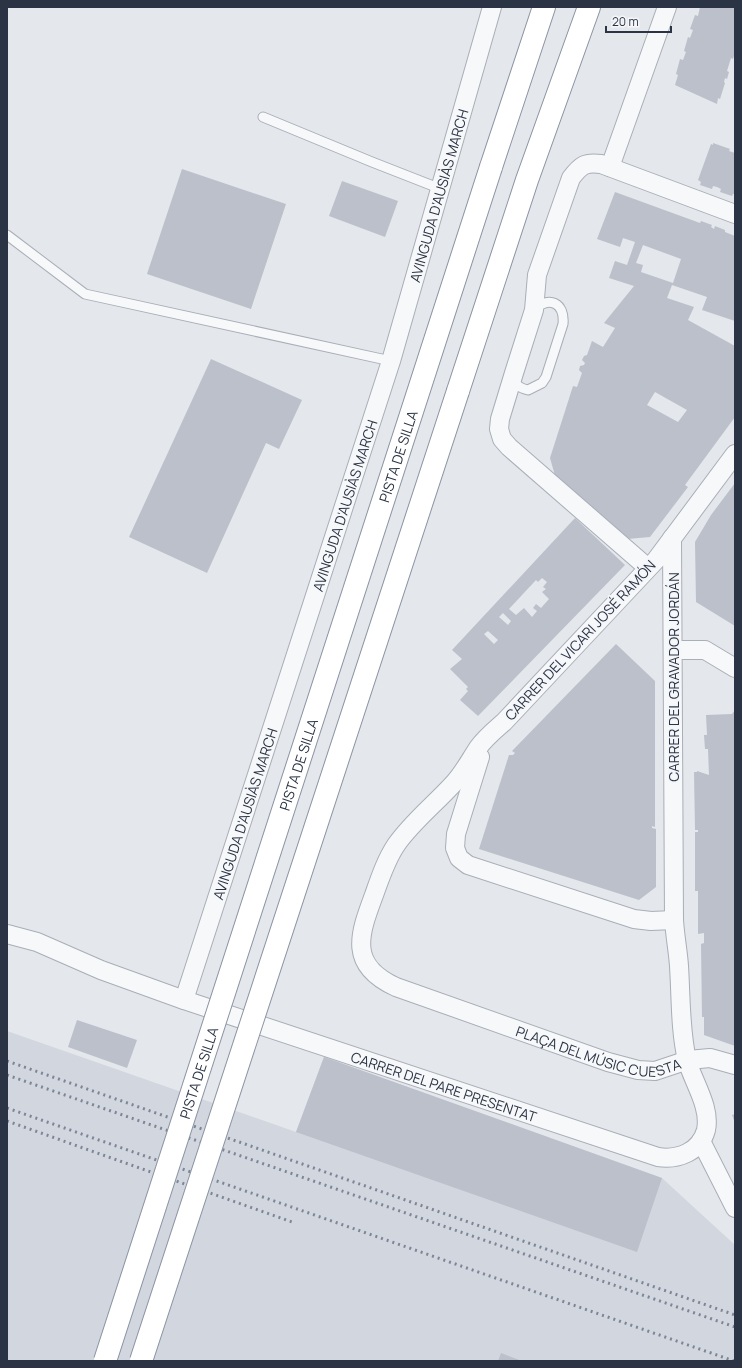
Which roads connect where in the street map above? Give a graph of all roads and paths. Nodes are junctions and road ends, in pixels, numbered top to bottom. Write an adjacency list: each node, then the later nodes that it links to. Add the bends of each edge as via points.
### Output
1 (492, 7): 7 (street, AVINGUDA D'AUSIÀS MARCH)
2 (544, 7): 27 (highway, PISTA DE SILLA, bridge)
3 (667, 7): 6 (street)
4 (589, 8): 28 (highway, bridge, via 527,180)
5 (263, 117): 7 (lane)
6 (610, 167): 8 (street); 10 (street, via 593,163 584,165 571,178 537,275)
7 (440, 189): 11 (street, AVINGUDA D'AUSIÀS MARCH)
8 (735, 214)
9 (7, 235): 11 (lane, via 85,294)
10 (534, 310): 12 (street); 12 (lane, via 540,304 553,302 560,307 564,324 542,383 528,390 520,388 515,383)
11 (391, 361): 22 (street, AVINGUDA D'AUSIÀS MARCH)
12 (514, 373): 15 (street, via 500,418 499,429 502,438 509,447)
13 (735, 454): 14 (street)
14 (672, 538): 15 (street, CARRER DEL VICARI JOSÉ RAMÓN); 16 (street, CARRER DEL GRAVADOR JORDÁN)
15 (648, 568): 18 (street, CARRER DEL VICARI JOSÉ RAMÓN)
16 (673, 650): 17 (street, via 705,650); 19 (street, CARRER DEL GRAVADOR JORDÁN)
17 (735, 668)
18 (485, 739): 19 (street, CARRER DEL VICARI JOSÉ RAMÓN, via 456,834 455,848 459,858 468,865 634,919); 21 (street, CARRER DEL VICARI JOSÉ RAMÓN, via 465,770 396,845 383,871 365,920)
19 (674, 920): 23 (street, PLAÇA DEL MÚSIC CUESTA, via 682,1025)
20 (7, 934): 22 (street, CARRER DEL PARE PRESENTAT, via 37,942 101,970)
21 (361, 948): 23 (street, PLAÇA DEL MÚSIC CUESTA, via 372,972 396,987 608,1062 638,1070 655,1071)
22 (184, 1000): 25 (street, CARRER DEL PARE PRESENTAT, via 658,1157 668,1158 686,1154)
23 (688, 1060): 24 (street, via 710,1058); 25 (street, via 706,1109 706,1126)
24 (735, 1065)
25 (701, 1141): 26 (street)
26 (735, 1208)
27 (105, 1361)
28 (141, 1361)

